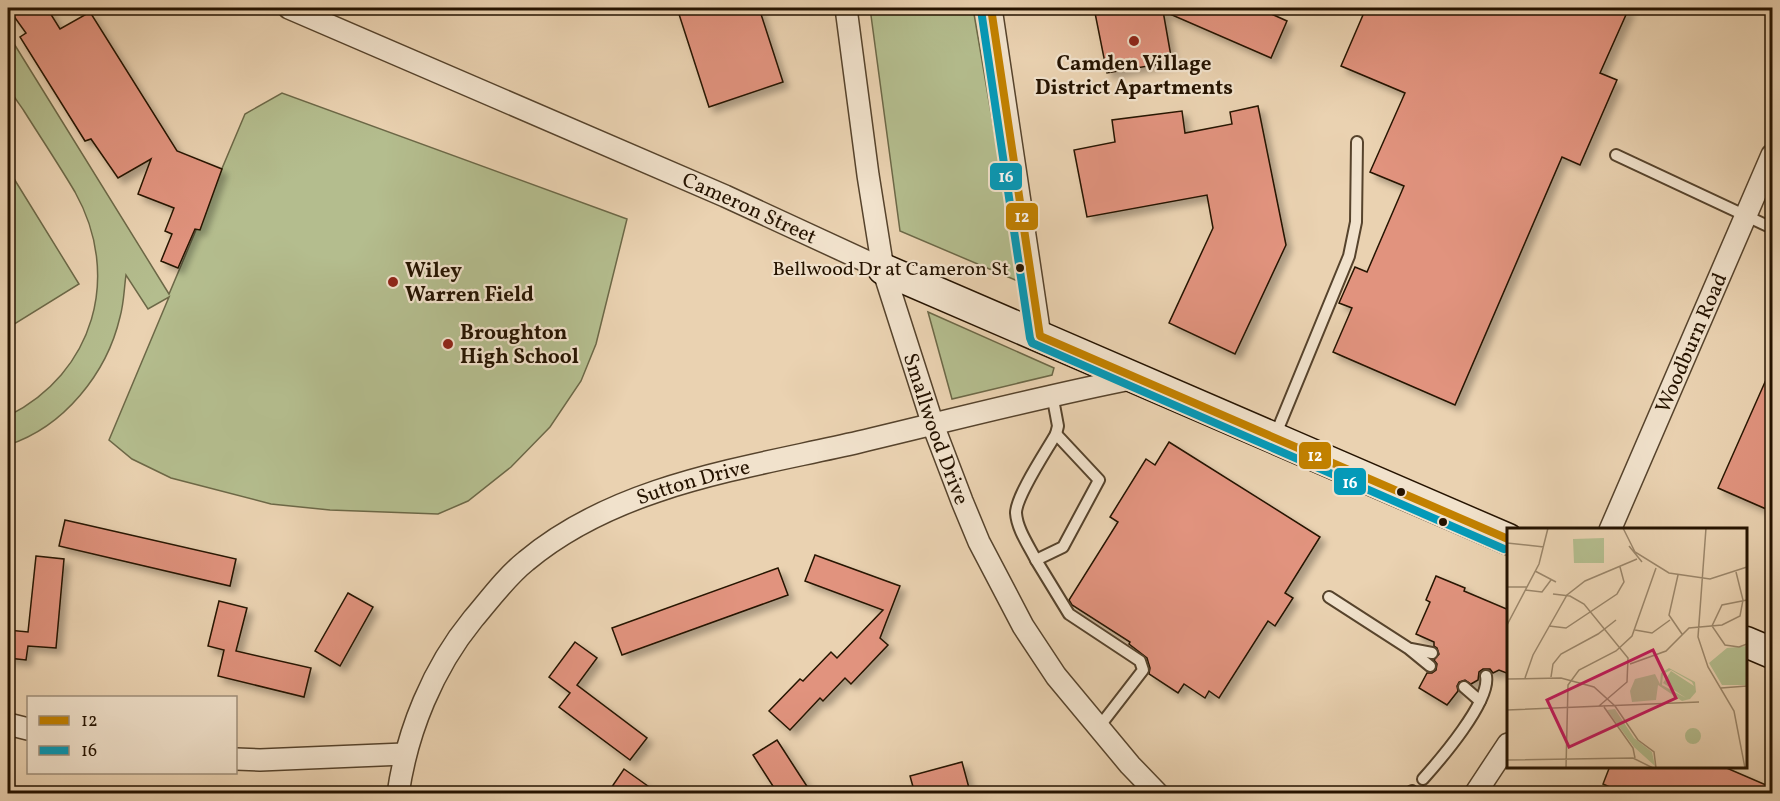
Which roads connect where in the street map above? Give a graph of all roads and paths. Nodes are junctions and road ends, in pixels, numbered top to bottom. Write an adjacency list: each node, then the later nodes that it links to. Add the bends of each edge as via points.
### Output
1 (289, 8): 9 (street, Cameron Street)
2 (846, 8): 9 (street, Smallwood Drive)
3 (991, 8): 10 (street)
4 (1357, 142): 15 (lane, via 1356,222 1348,256)
5 (1616, 155): 7 (lane)
6 (1773, 155): 7 (street, Woodburn Road)
7 (1746, 215): 8 (lane); 16 (street, Woodburn Road)
8 (1773, 228)
9 (883, 268): 10 (street, Cameron Street); 13 (street, Smallwood Drive)
10 (1040, 336): 11 (street, Cameron Street)
11 (1137, 378): 12 (street, Sutton Drive); 15 (street, Cameron Street)
12 (1052, 394): 13 (street, Sutton Drive); 14 (lane)
13 (933, 425): 29 (street, Smallwood Drive, via 979,542 1023,626 1056,676); 32 (street, Sutton Drive, via 697,480 605,512 563,535 525,562 464,631 425,700)
14 (1056, 434): 18 (lane, via 1016,511); 18 (lane, via 1100,480 1063,547)
15 (1275, 437): 17 (street, Cameron Street)
16 (1611, 528)
17 (1507, 538)
18 (1036, 560): 29 (lane, via 1069,614 1140,661 1143,670)
19 (1329, 597): 21 (lane)
20 (1747, 642): 23 (street)
21 (1408, 648): 22 (lane); 24 (lane)
22 (1432, 653)
23 (1773, 654)
24 (1430, 666)
25 (1486, 676): 27 (lane)
26 (1464, 687): 27 (lane)
27 (1480, 700): 34 (lane, via 1468,722)
28 (8, 724): 30 (street)
29 (1099, 727): 36 (street, Smallwood Drive)
30 (27, 729)
31 (1507, 747): 37 (street)
32 (404, 754): 33 (street); 35 (street, Sutton Drive)
33 (237, 759)
34 (1423, 779)
35 (398, 794)
36 (1158, 794)
37 (1475, 794)

